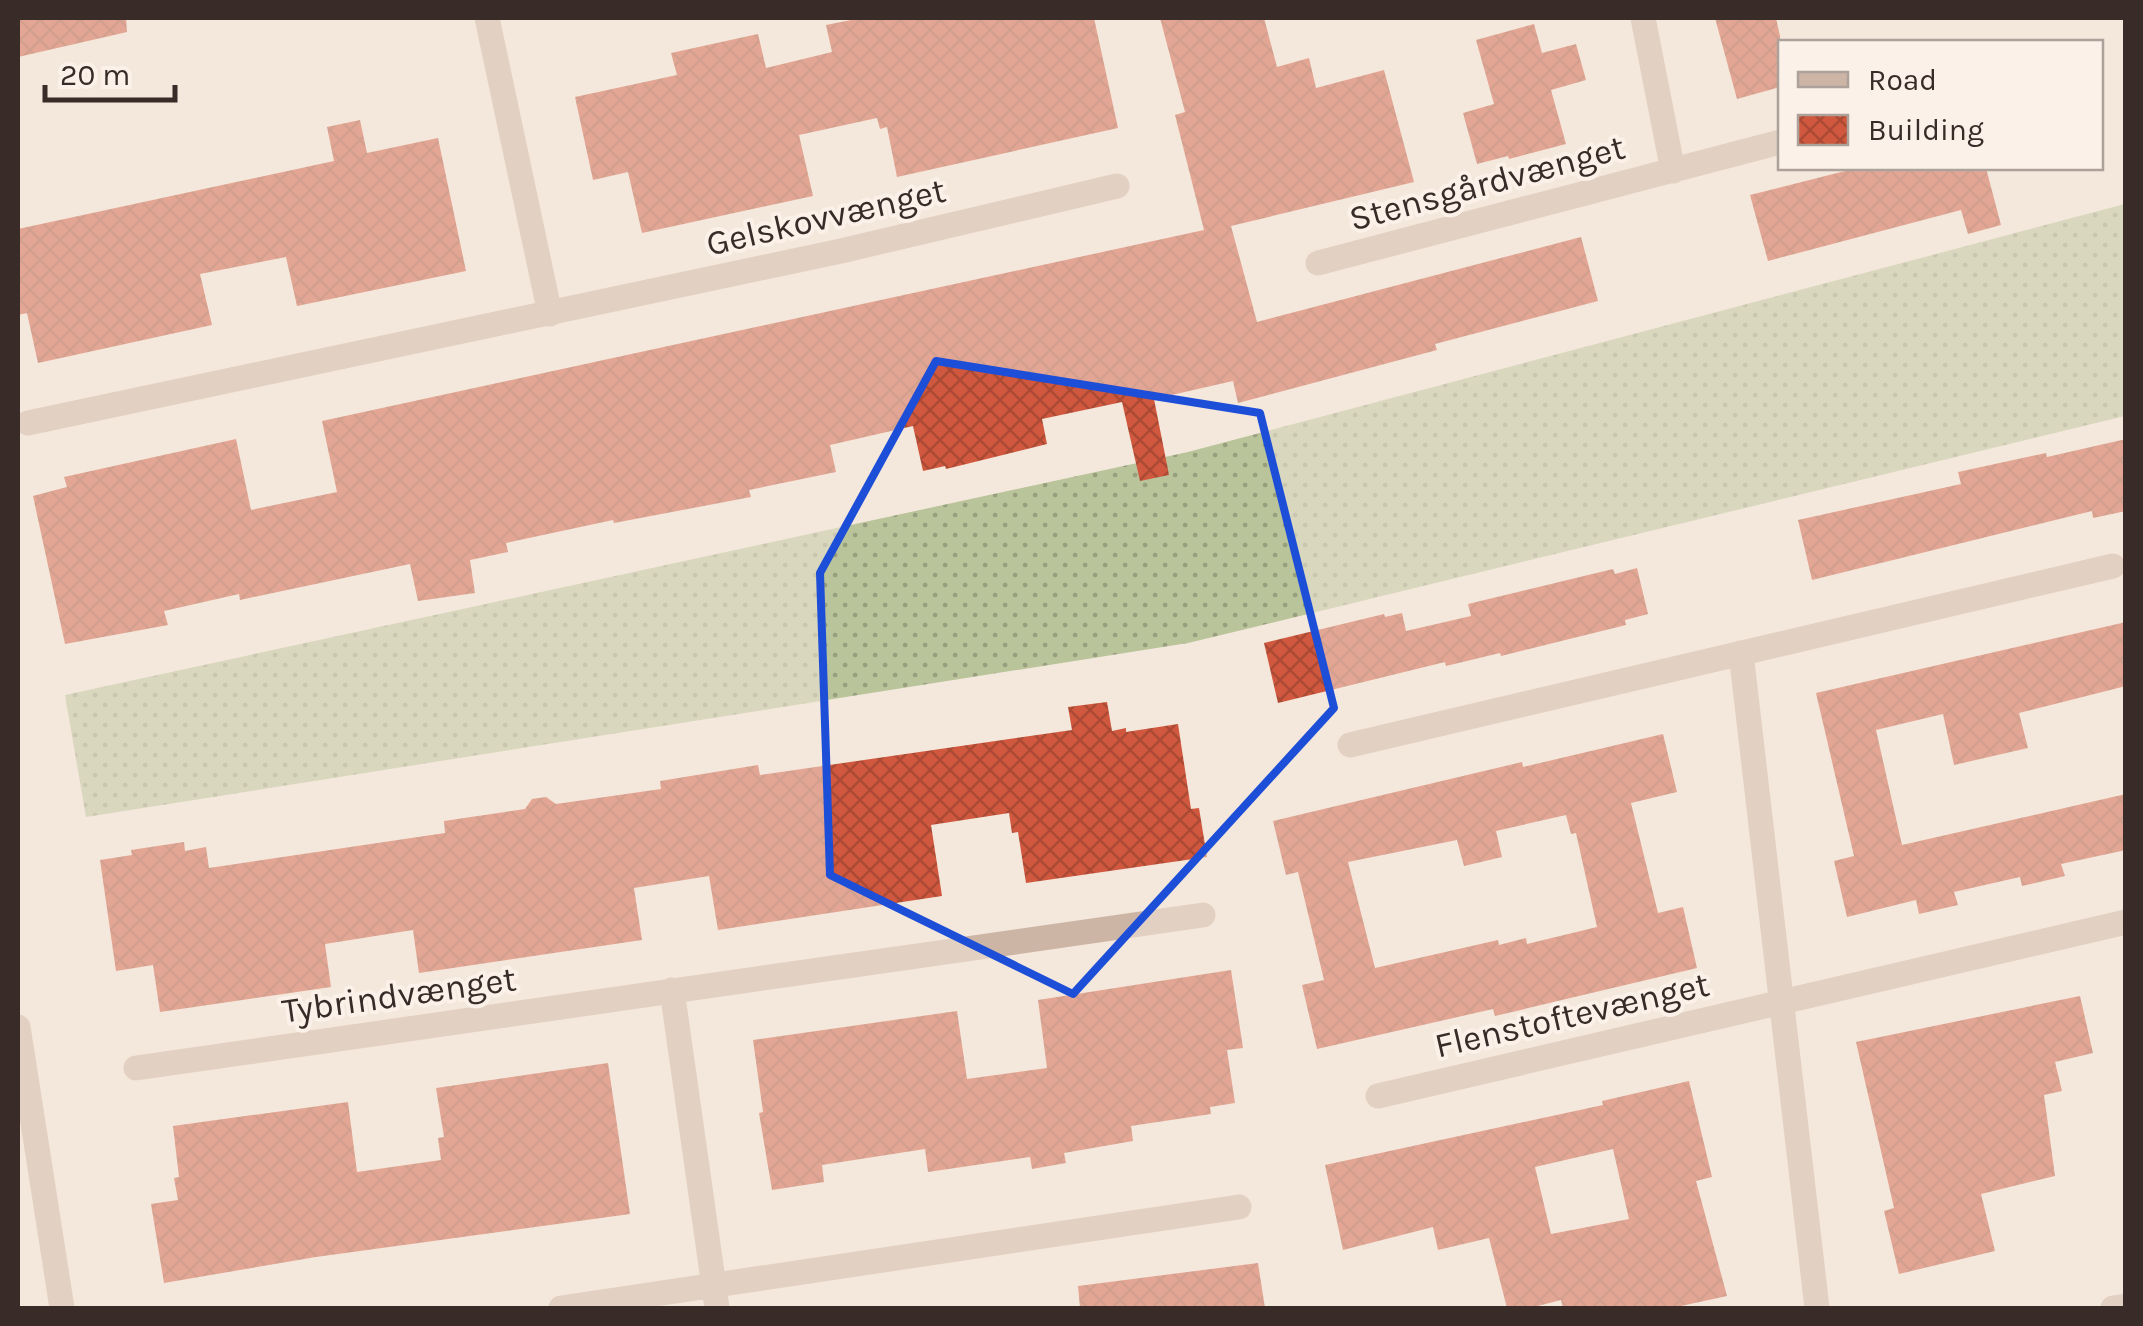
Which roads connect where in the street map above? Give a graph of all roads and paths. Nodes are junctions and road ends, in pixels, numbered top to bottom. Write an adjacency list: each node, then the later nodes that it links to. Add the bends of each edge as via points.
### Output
1 (486, 18): 7 (street)
2 (1644, 18): 4 (street, Stensgårdvænget)
3 (1778, 143): 4 (street, Stensgårdvænget)
4 (1673, 171): 6 (street, Stensgårdvænget)
5 (1117, 186): 7 (street, Gelskovvænget)
6 (1318, 263)
7 (550, 314): 8 (street, Gelskovvænget)
8 (28, 423)
9 (2112, 566): 10 (street)
10 (1740, 654): 11 (street); 15 (street)
11 (1350, 745)
12 (1203, 915): 14 (street, Tybrindvænget)
13 (2126, 922): 15 (street, Flenstoftevænget)
14 (672, 990): 17 (street, Tybrindvænget); 20 (street)
15 (1781, 1002): 18 (street, Flenstoftevænget); 24 (street)
16 (18, 1027): 22 (street)
17 (136, 1068)
18 (1378, 1096)
19 (1239, 1208): 20 (street)
20 (716, 1297): 23 (street)
21 (2126, 1306): 25 (street)
22 (62, 1308)
23 (560, 1308)
24 (1817, 1308)
25 (2112, 1308)

